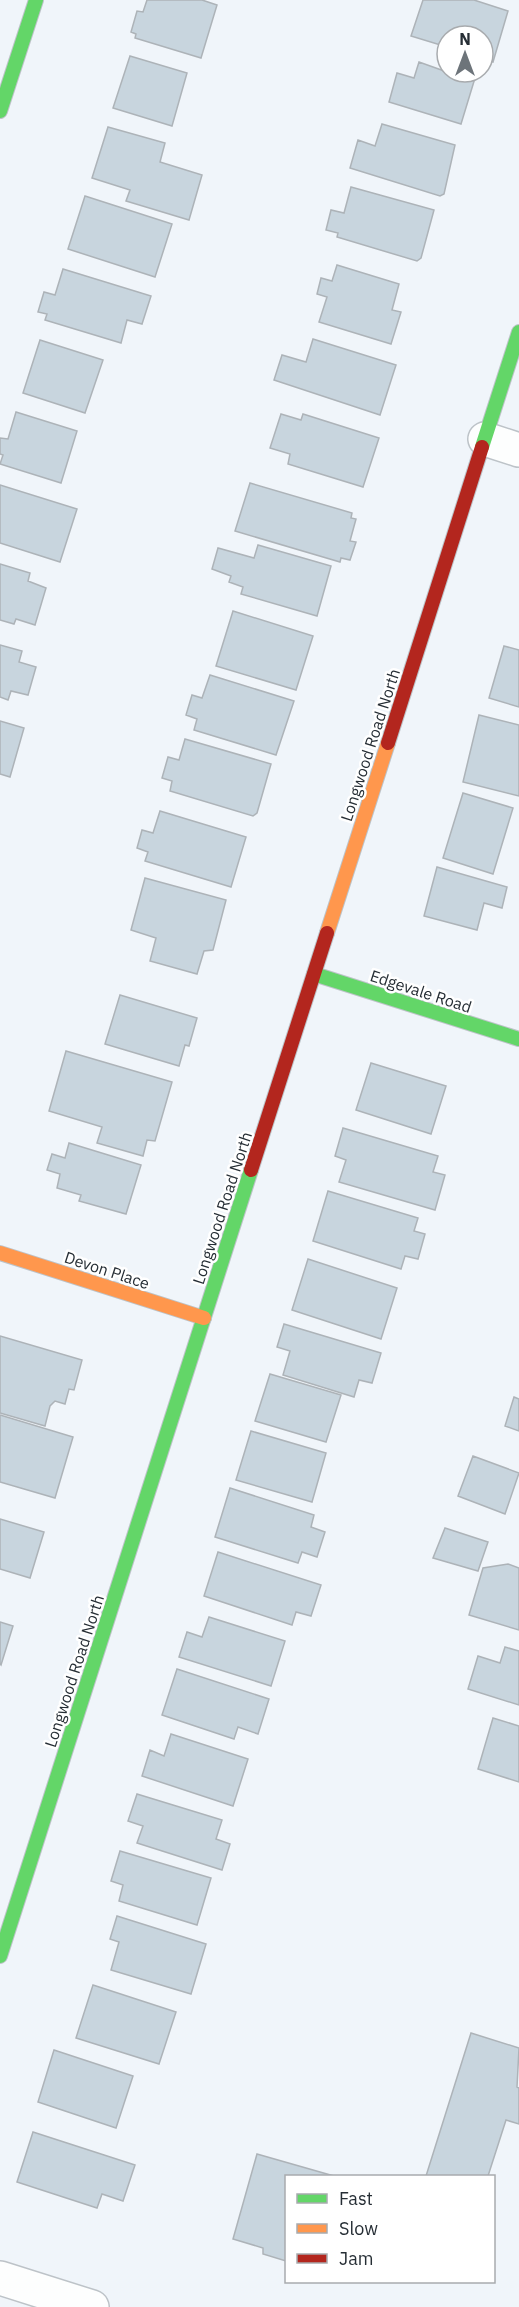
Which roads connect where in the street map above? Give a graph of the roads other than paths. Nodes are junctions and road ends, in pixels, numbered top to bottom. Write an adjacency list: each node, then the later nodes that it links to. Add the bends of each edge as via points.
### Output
1 (36, 0): 2 (street)
2 (0, 111)
3 (519, 333): 4 (street, Longwood Road North)
4 (485, 439): 5 (street); 6 (street, Longwood Road North)
5 (519, 450)
6 (314, 974): 7 (street, Edgevale Road); 9 (street, Longwood Road North)
7 (519, 1039)
8 (0, 1253): 9 (street, Devon Place)
9 (204, 1318): 10 (street, Longwood Road North)
10 (0, 1956)
11 (0, 2278): 12 (street)
12 (92, 2307)

